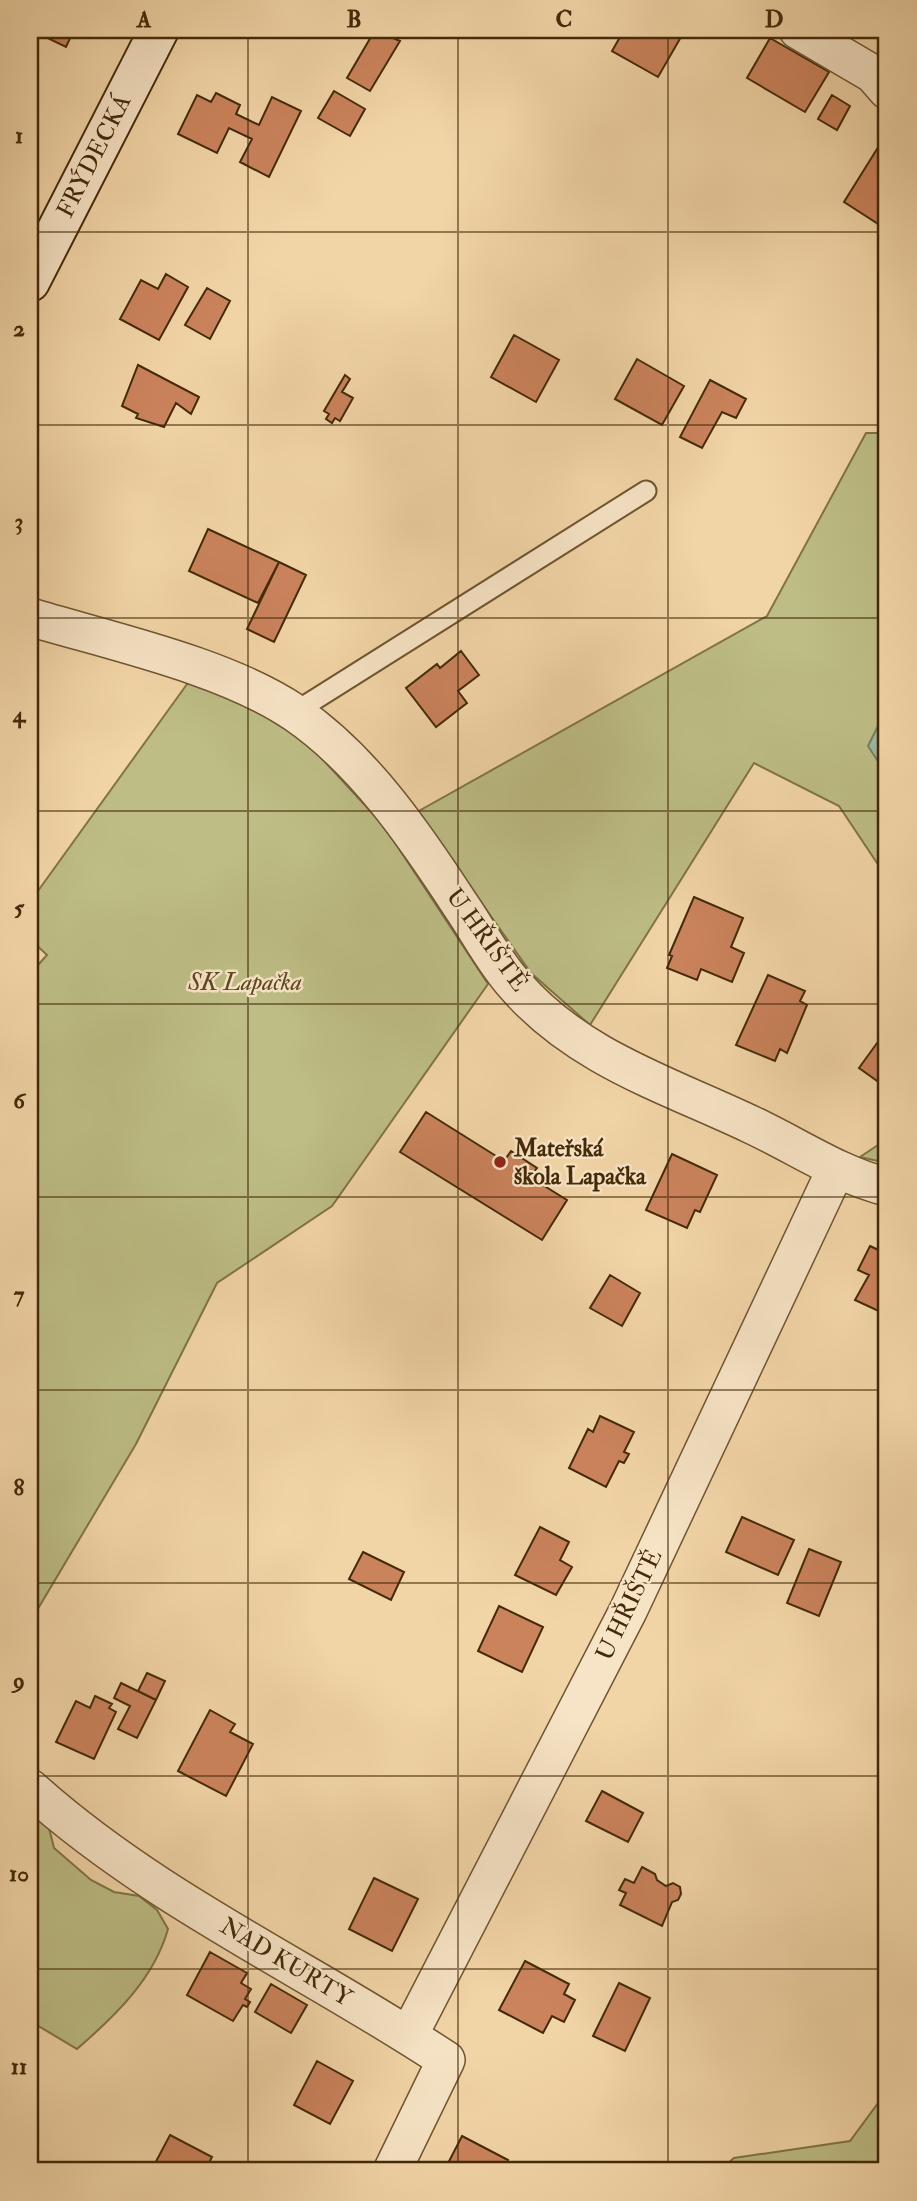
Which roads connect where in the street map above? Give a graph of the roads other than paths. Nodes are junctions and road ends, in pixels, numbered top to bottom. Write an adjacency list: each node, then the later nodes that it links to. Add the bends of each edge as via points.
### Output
1 (159, 30): 4 (main road, FRÝDECKÁ)
2 (798, 30): 3 (street, via 873,74)
3 (887, 90)
4 (30, 282)
5 (646, 491): 7 (lane)
6 (30, 617): 7 (street, U HŘIŠTĚ, via 170,659 241,685)
7 (295, 712): 8 (street, U HŘIŠTĚ, via 382,796 515,986 546,1015 600,1056 755,1126)
8 (836, 1169): 9 (street, U HŘIŠTĚ); 11 (street, U HŘIŠTĚ, via 628,1611)
9 (887, 1187)
10 (30, 1788): 11 (street, NAD KURTY, via 65,1821 184,1900)
11 (409, 2035): 12 (street, NAD KURTY, via 446,2060)
12 (392, 2171)

